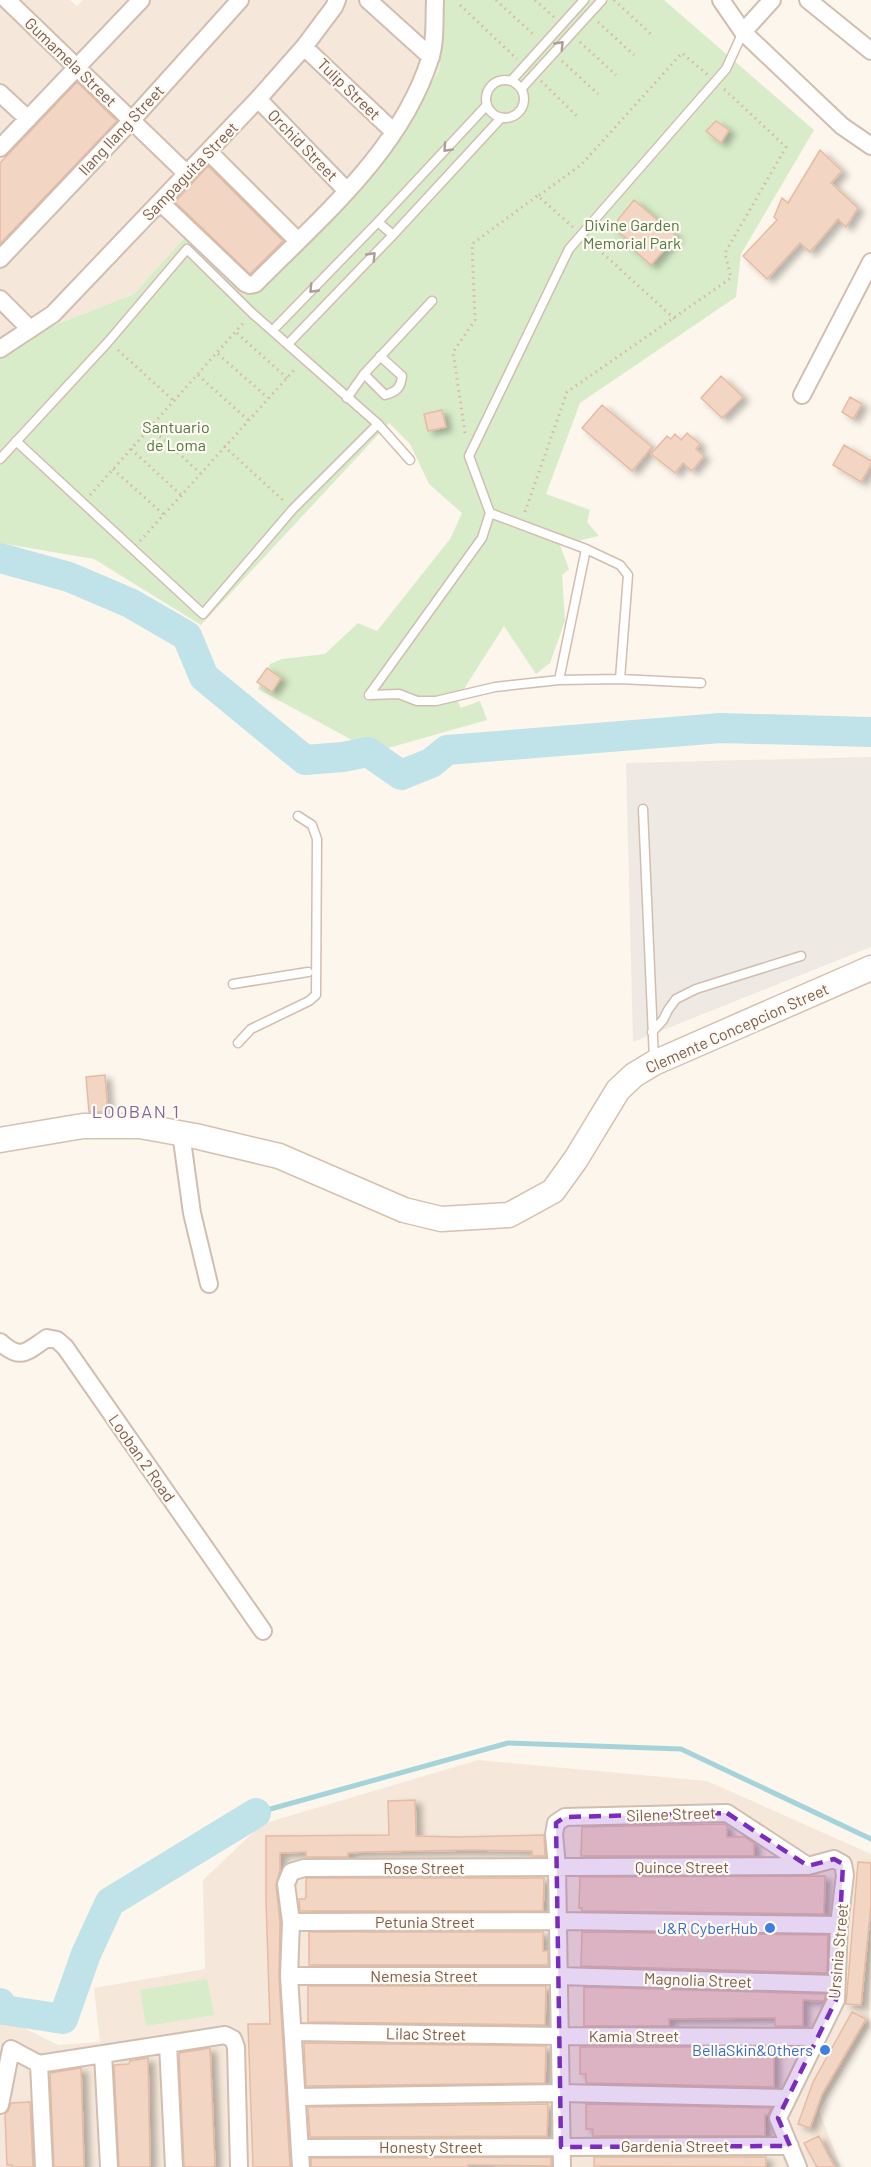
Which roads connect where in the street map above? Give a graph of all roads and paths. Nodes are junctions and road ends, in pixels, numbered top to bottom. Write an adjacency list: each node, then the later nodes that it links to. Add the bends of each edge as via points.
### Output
1 (7, 0): 20 (street, Gumamela Street)
2 (141, 0): 20 (street)
3 (240, 0): 29 (street, Ilang Ilang Street)
4 (368, 0): 19 (street)
5 (435, 0): 19 (street)
6 (584, 0): 21 (lane)
7 (603, 0): 13 (lane)
8 (614, 0): 15 (path)
9 (721, 0): 14 (street)
10 (772, 0): 14 (street)
11 (808, 0): 17 (street)
12 (332, 2): 16 (street, Sampaguita Street)
13 (589, 14): 18 (path); 23 (lane, one-way to 13)
14 (743, 32): 22 (lane, via 726,69); 31 (street, via 842,126)
15 (652, 36)
16 (304, 47): 25 (street, Sampaguita Street); 30 (street, Tulip Street)
17 (871, 51)
18 (634, 55)
19 (431, 57): 30 (street, via 413,101)
20 (77, 68): 28 (street); 29 (street, Gumamela Street)
21 (511, 81): 23 (lane); 26 (lane, via 500,80 490,87)
22 (715, 81): 68 (lane, via 569,249); 78 (path, via 786,147 725,253 731,278 567,392)
23 (521, 88): 27 (lane, via 524,98 520,111)
24 (0, 93): 28 (street)
25 (258, 99): 33 (street, Sampaguita Street); 35 (street, Orchid Street)
26 (487, 105): 27 (lane); 38 (lane, one-way to 38)
27 (501, 118): 39 (lane)
28 (28, 119): 32 (street)
29 (131, 121): 34 (street, Gumamela Street); 41 (street, Ilang Ilang Street)
30 (394, 132): 35 (street)
31 (871, 146)
32 (0, 148)
33 (209, 152): 34 (street, Sampaguita Street); 40 (street)
34 (188, 174): 37 (street, Sampaguita Street)
35 (347, 191): 40 (street)
36 (538, 196): 68 (path, via 472,244 475,320 453,352)
37 (160, 202): 40 (street, via 250,285); 46 (street, Sampaguita Street, via 53,314)
38 (378, 222): 39 (lane); 47 (lane, one-way to 47)
39 (393, 235): 50 (lane, one-way to 39)
40 (298, 241)
41 (0, 259)
42 (871, 262): 58 (street)
43 (0, 299): 46 (street)
44 (432, 301): 53 (lane)
45 (252, 313): 47 (lane); 48 (path); 49 (lane, via 187,249)
46 (29, 328): 51 (street, Sampaguita Street)
47 (273, 330): 50 (lane)
48 (236, 332): 52 (path); 57 (path)
49 (108, 342): 61 (path); 65 (lane)
50 (288, 344): 54 (lane)
51 (0, 349)
52 (217, 354): 56 (path); 59 (path)
53 (380, 356): 55 (lane); 55 (lane, via 402,376 394,393 385,394)
54 (305, 359): 57 (path); 60 (lane)
55 (363, 374): 60 (lane)
56 (198, 375): 61 (path); 62 (path)
57 (287, 378): 59 (path)
58 (802, 395)
59 (268, 398): 62 (path)
60 (347, 398): 63 (lane)
61 (174, 401): 64 (path)
62 (248, 420): 66 (path)
63 (378, 424): 70 (lane); 75 (lane)
64 (151, 428): 67 (path); 72 (path)
65 (16, 441): 69 (lane); 74 (lane)
66 (224, 446): 72 (path); 75 (path)
67 (131, 449): 71 (path); 73 (path)
68 (469, 456): 76 (lane)
69 (0, 459)
70 (410, 460)
71 (113, 469): 74 (path); 77 (path)
72 (200, 473): 73 (path)
73 (181, 495): 77 (path)
74 (83, 504): 79 (lane)
75 (293, 509): 79 (lane, via 203,614)
76 (490, 513): 78 (lane); 82 (lane, via 482,538 369,695 399,694 417,701 436,701 495,687)
77 (163, 514): 79 (path)
78 (521, 524): 80 (lane)
79 (133, 549)
80 (586, 549): 81 (lane, via 620,565 628,575); 82 (lane)
81 (620, 679): 82 (lane); 83 (lane)
82 (559, 680)
83 (701, 683)
84 (643, 809): 90 (lane)
85 (298, 816): 91 (lane, via 312,825 317,839 316,995 251,1029)
86 (801, 956): 90 (lane, via 676,999)
87 (871, 968): 92 (street, Clemente Concepcion Street)
88 (309, 972): 89 (lane)
89 (233, 984)
90 (652, 1032): 92 (lane)
91 (238, 1043)
92 (654, 1063): 93 (street, Clemente Concepcion Street, via 618,1090 553,1191 508,1215 441,1219 414,1212 279,1156)
93 (182, 1133): 94 (street, Clemente Concepcion Street, via 140,1126 83,1126); 95 (street, via 192,1213)
94 (0, 1140)
95 (209, 1284)
96 (0, 1342): 97 (street, Looban 2 Road, via 17,1354 47,1338 65,1347)
97 (263, 1631)
98 (808, 1866): 99 (street, Quince Street); 99 (street, Silene Street, via 727,1813 565,1817 556,1823 554,1834); 102 (street, Ursinia Street, via 834,1859 843,1864)
99 (557, 1867): 100 (street); 101 (street, Rose Street, via 304,1868 291,1872 286,1884)
100 (558, 1921): 101 (street, Petunia Street); 102 (street); 104 (street)
101 (291, 1922): 103 (street)
102 (839, 1924): 105 (street, Ursinia Street)
103 (289, 1976): 104 (street, Nemesia Street); 106 (street)
104 (559, 1976): 105 (street, Magnolia Street); 107 (street)
105 (836, 1984): 108 (street, Ursinia Street, via 836,2000)
106 (293, 2032): 107 (street, Lilac Street); 113 (street)
107 (560, 2036): 108 (street, Kamia Street); 112 (street)
108 (817, 2037): 114 (street, Ursinia Street)
109 (168, 2044): 110 (street); 121 (street); 122 (street, via 225,2035 233,2039)
110 (103, 2054): 111 (street); 120 (street)
111 (39, 2064): 115 (street, via 11,2049); 119 (street)
112 (561, 2093): 113 (street); 114 (street); 117 (street)
113 (297, 2097): 118 (street)
114 (788, 2098): 116 (street, Ursinia Street, via 778,2118)
115 (0, 2105)
116 (790, 2146): 117 (street, Gardenia Street); 125 (street, Ursinia Street)
117 (561, 2147): 118 (street, Honesty Street); 124 (street)
118 (300, 2148): 123 (street)
119 (44, 2167)
120 (109, 2167)
121 (174, 2167)
122 (240, 2167)
123 (301, 2167)
124 (562, 2167)
125 (798, 2167)

